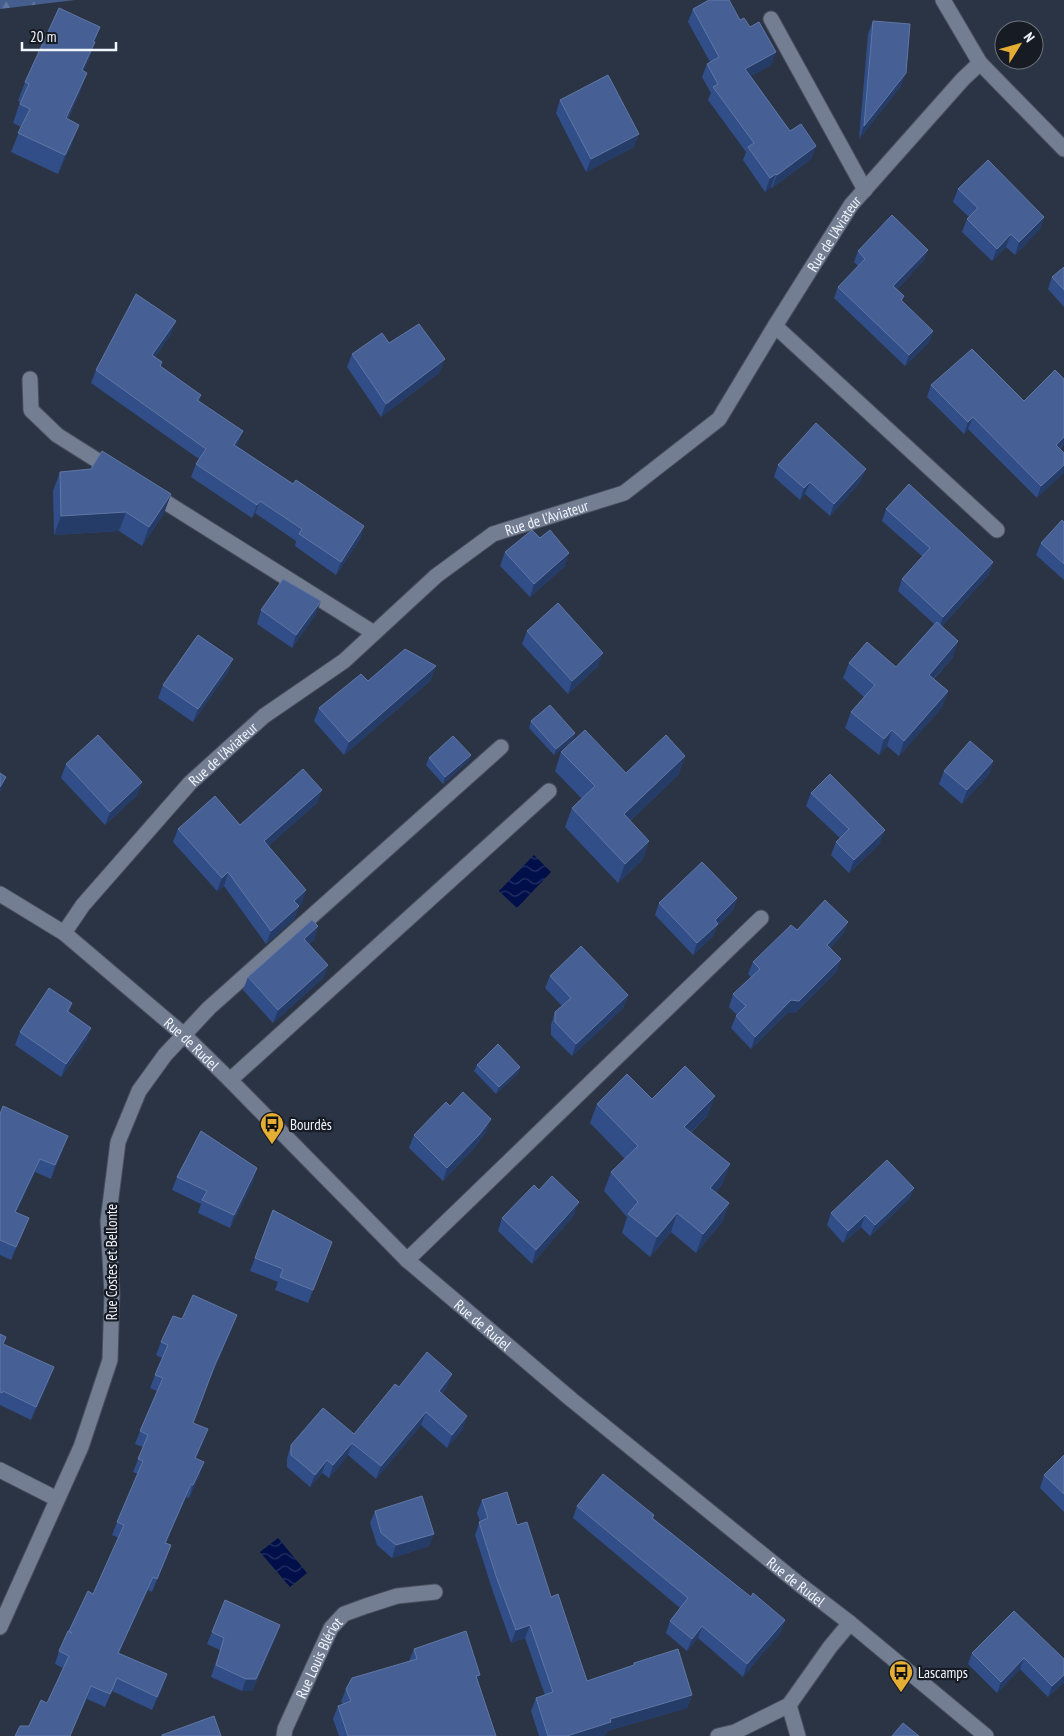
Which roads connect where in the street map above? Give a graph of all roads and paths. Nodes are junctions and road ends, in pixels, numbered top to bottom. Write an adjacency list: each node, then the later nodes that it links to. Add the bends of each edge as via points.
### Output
1 (943, 0): 3 (street)
2 (771, 19): 5 (street)
3 (980, 63): 4 (street); 5 (street, Rue de l'Aviateur)
4 (1064, 149)
5 (864, 190): 6 (street, Rue de l'Aviateur, via 851,205)
6 (775, 326): 10 (street); 11 (street, Rue de l'Aviateur, via 719,419 624,493 493,534 436,576)
7 (30, 379): 8 (street, via 31,410 57,435)
8 (124, 476)
9 (140, 487): 11 (street)
10 (997, 530)
11 (374, 633): 16 (street, Rue de l'Aviateur, via 344,661 264,716 190,783 83,905)
12 (501, 747): 17 (street, Rue Costes et Bellonte, via 209,1008)
13 (549, 790): 18 (street)
14 (0, 894): 16 (street, Rue de Rudel)
15 (761, 918): 19 (street)
16 (64, 933): 17 (street, Rue de Rudel)
17 (184, 1035): 18 (street, Rue de Rudel); 21 (street, Rue Costes et Bellonte, via 165,1055 139,1092 118,1142 108,1221 112,1293 110,1360 81,1447)
18 (230, 1080): 19 (street, Rue de Rudel)
19 (407, 1260): 23 (street, Rue de Rudel, via 572,1400)
20 (0, 1470): 21 (street)
21 (57, 1499): 24 (street, Rue Costes et Bellonte)
22 (435, 1592): 26 (street, Rue Louis Blériot, via 397,1596 344,1614 331,1628)
23 (850, 1623): 25 (street); 29 (street, Rue de Rudel)
24 (0, 1626)
25 (789, 1705): 27 (street, via 735,1732); 28 (street)
26 (284, 1736)
27 (718, 1736)
28 (798, 1736)
29 (986, 1736)

